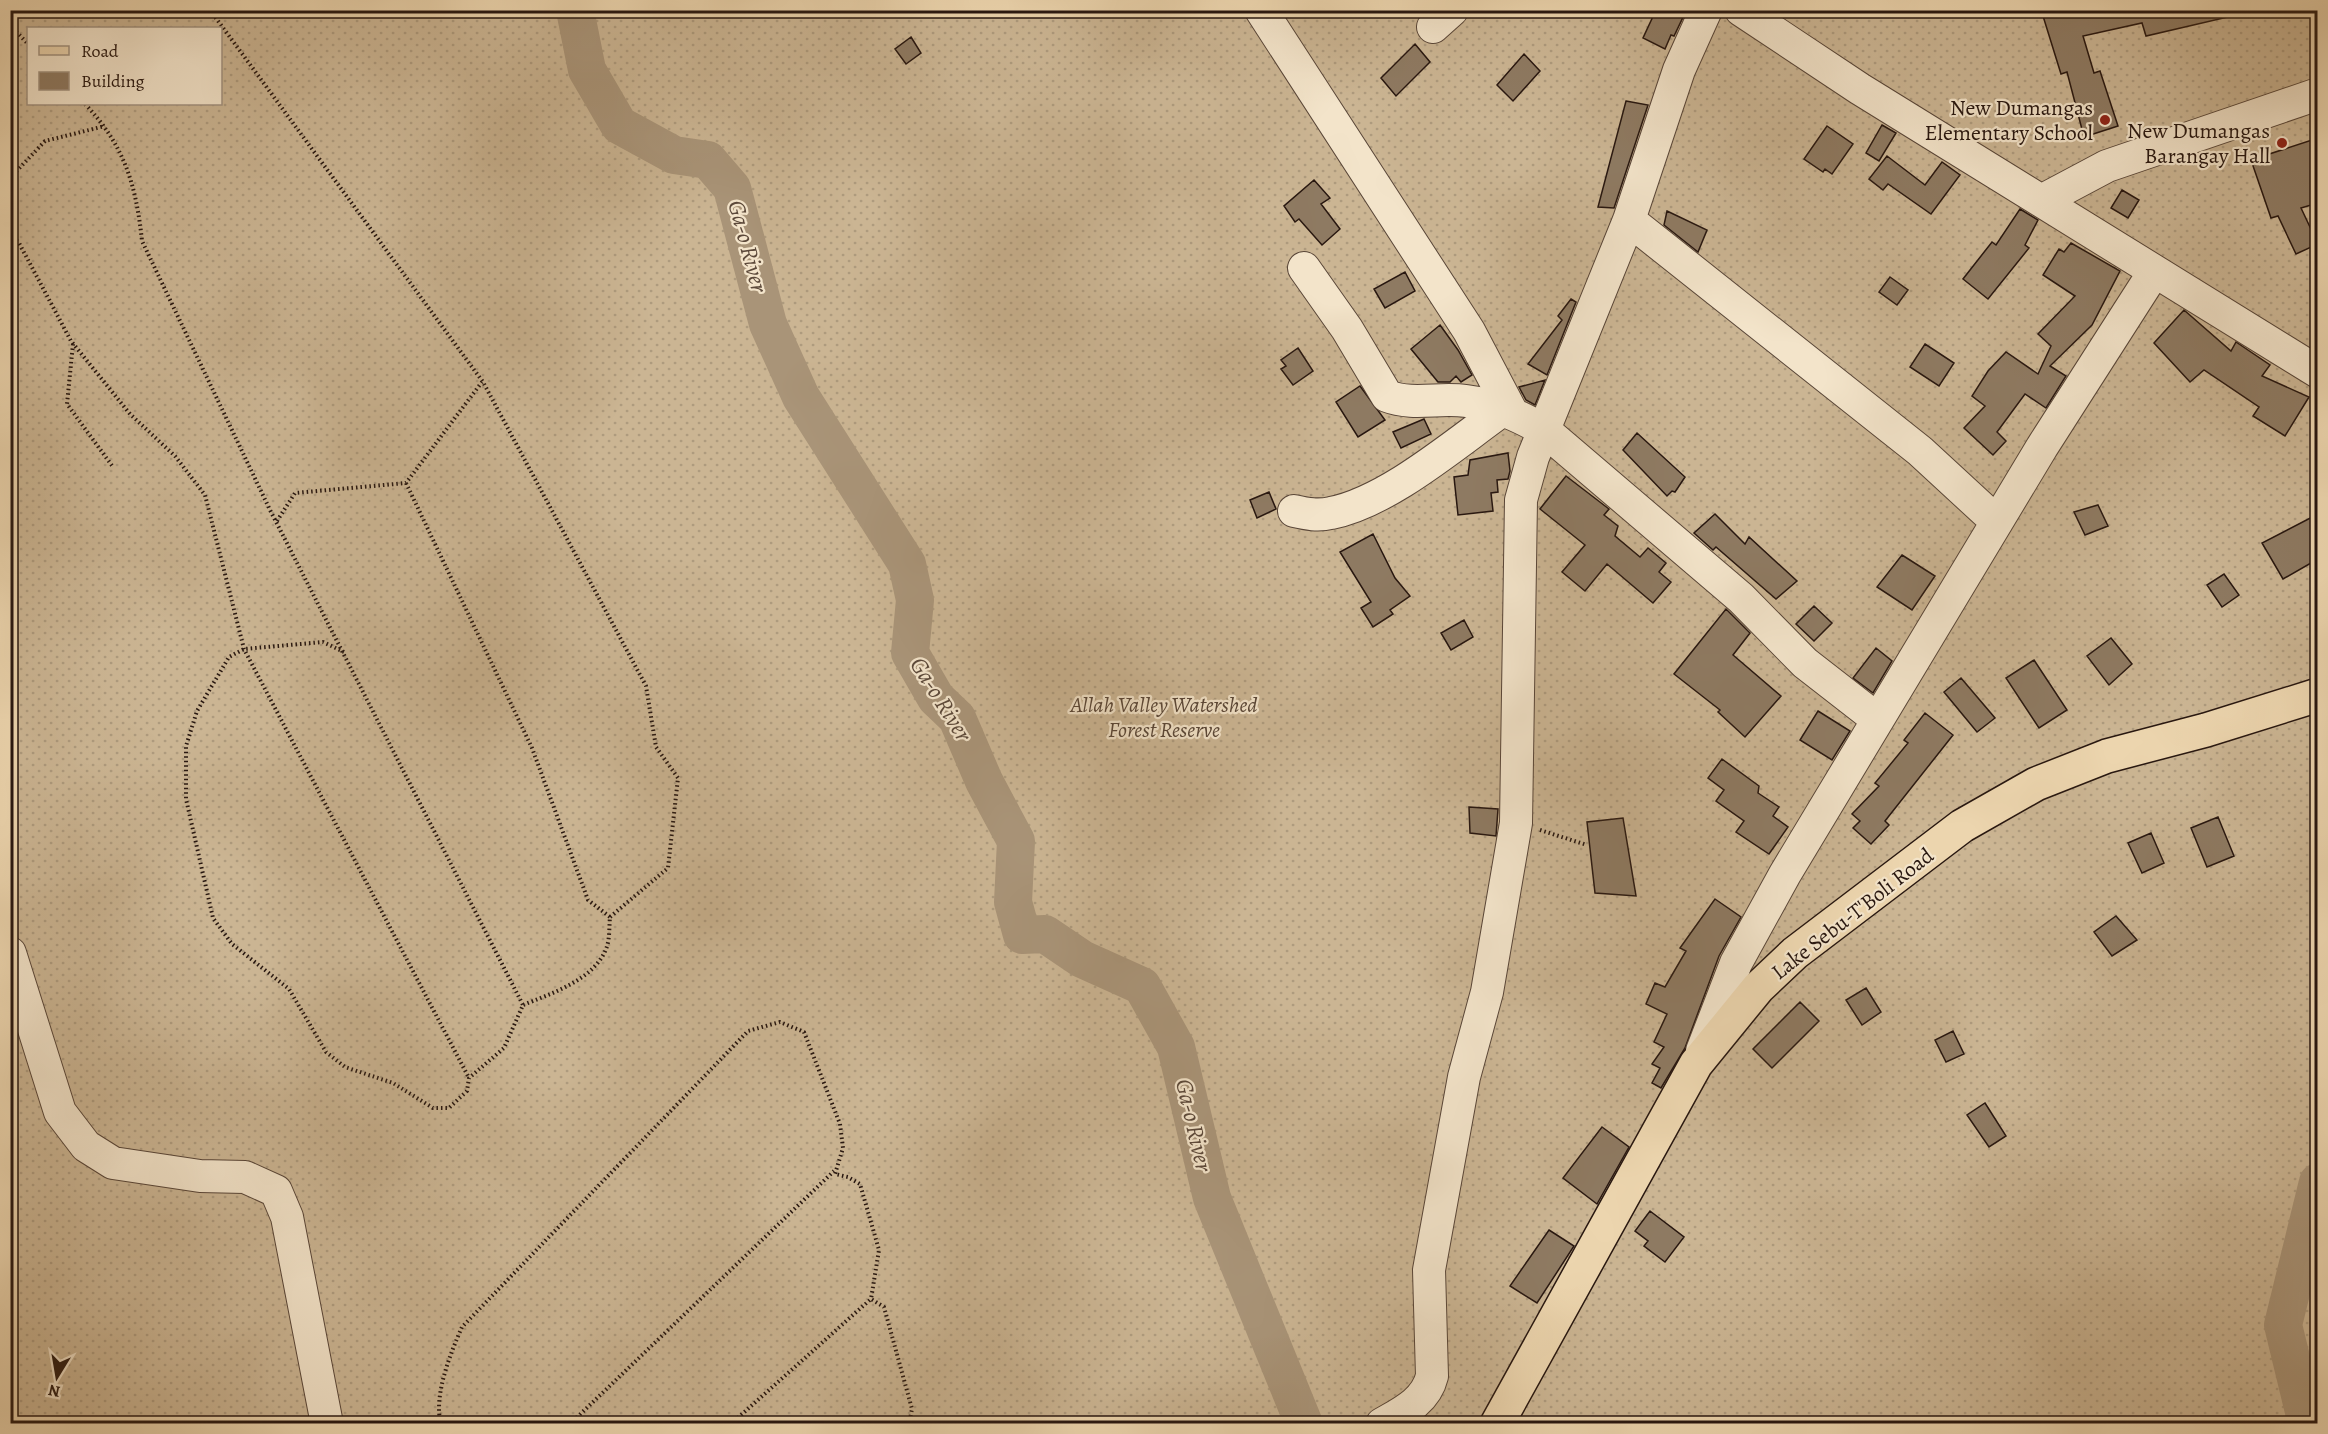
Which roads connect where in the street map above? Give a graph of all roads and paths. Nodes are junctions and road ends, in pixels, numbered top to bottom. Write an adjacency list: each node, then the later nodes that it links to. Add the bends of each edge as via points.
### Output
1 (210, 10): 18 (path)
2 (1261, 10): 19 (street, via 1469,331)
3 (1706, 10): 12 (street, via 1679,70)
4 (1741, 10): 11 (street, via 1860,89)
5 (10, 25): 6 (path)
6 (27, 43)
7 (2318, 94): 11 (street, via 2107,166)
8 (86, 105): 9 (path)
9 (106, 126): 10 (path, via 45,141); 24 (path, via 123,155 138,200 142,241)
10 (10, 178)
11 (2043, 200): 15 (street)
12 (1629, 220): 20 (street); 25 (street, via 1920,451)
13 (10, 234): 16 (path, via 19,243)
14 (1304, 268): 19 (street, via 1388,396 1405,401 1465,400)
15 (2154, 272): 17 (street); 25 (street)
16 (73, 343): 21 (path, via 67,404); 26 (path, via 130,414 175,456 205,495)
17 (2318, 372)
18 (483, 382): 22 (path); 32 (path, via 646,686 656,747 678,778 668,868)
19 (1507, 410): 20 (street); 23 (street, via 1373,498 1329,514)
20 (1544, 430): 29 (street, via 1741,598 1805,663); 30 (street, via 1521,500)
21 (113, 467)
22 (406, 483): 24 (path, via 295,493); 32 (path, via 532,748 588,900)
23 (1294, 511)
24 (276, 521): 27 (path)
25 (1996, 522): 29 (street)
26 (244, 649): 27 (path, via 323,642); 36 (path); 36 (path, via 229,657 196,711 186,746 186,799 213,918 232,944 288,989 326,1052 345,1067 393,1083 433,1108 449,1108 467,1091)
27 (344, 652): 34 (path)
28 (2318, 695): 35 (main road, Lake Sebu-T'Boli Road, via 2108,756 2036,784 1962,826 1795,953 1758,988)
29 (1877, 719): 35 (street, via 1736,963)
30 (1516, 823): 31 (path); 44 (street, via 1487,992 1464,1077 1430,1270 1432,1376 1423,1397)
31 (1587, 845)
32 (610, 917): 34 (path, via 606,950 588,973)
33 (10, 953): 39 (street, via 60,1112 86,1146 113,1162 200,1176 245,1177 276,1191 287,1218)
34 (523, 1005): 36 (path, via 504,1048)
35 (1696, 1064): 45 (main road, Lake Sebu-T'Boli Road)
36 (469, 1078)
37 (836, 1169): 38 (path, via 835,1174 860,1184 879,1250); 40 (path, via 843,1148 840,1124 804,1032 780,1022 748,1031 462,1327 448,1358 438,1413); 41 (path)
38 (871, 1299): 42 (path); 43 (path, via 884,1307 912,1408)
39 (327, 1424)
40 (441, 1424)
41 (570, 1424)
42 (731, 1424)
43 (909, 1424)
44 (1382, 1424)
45 (1497, 1424)

